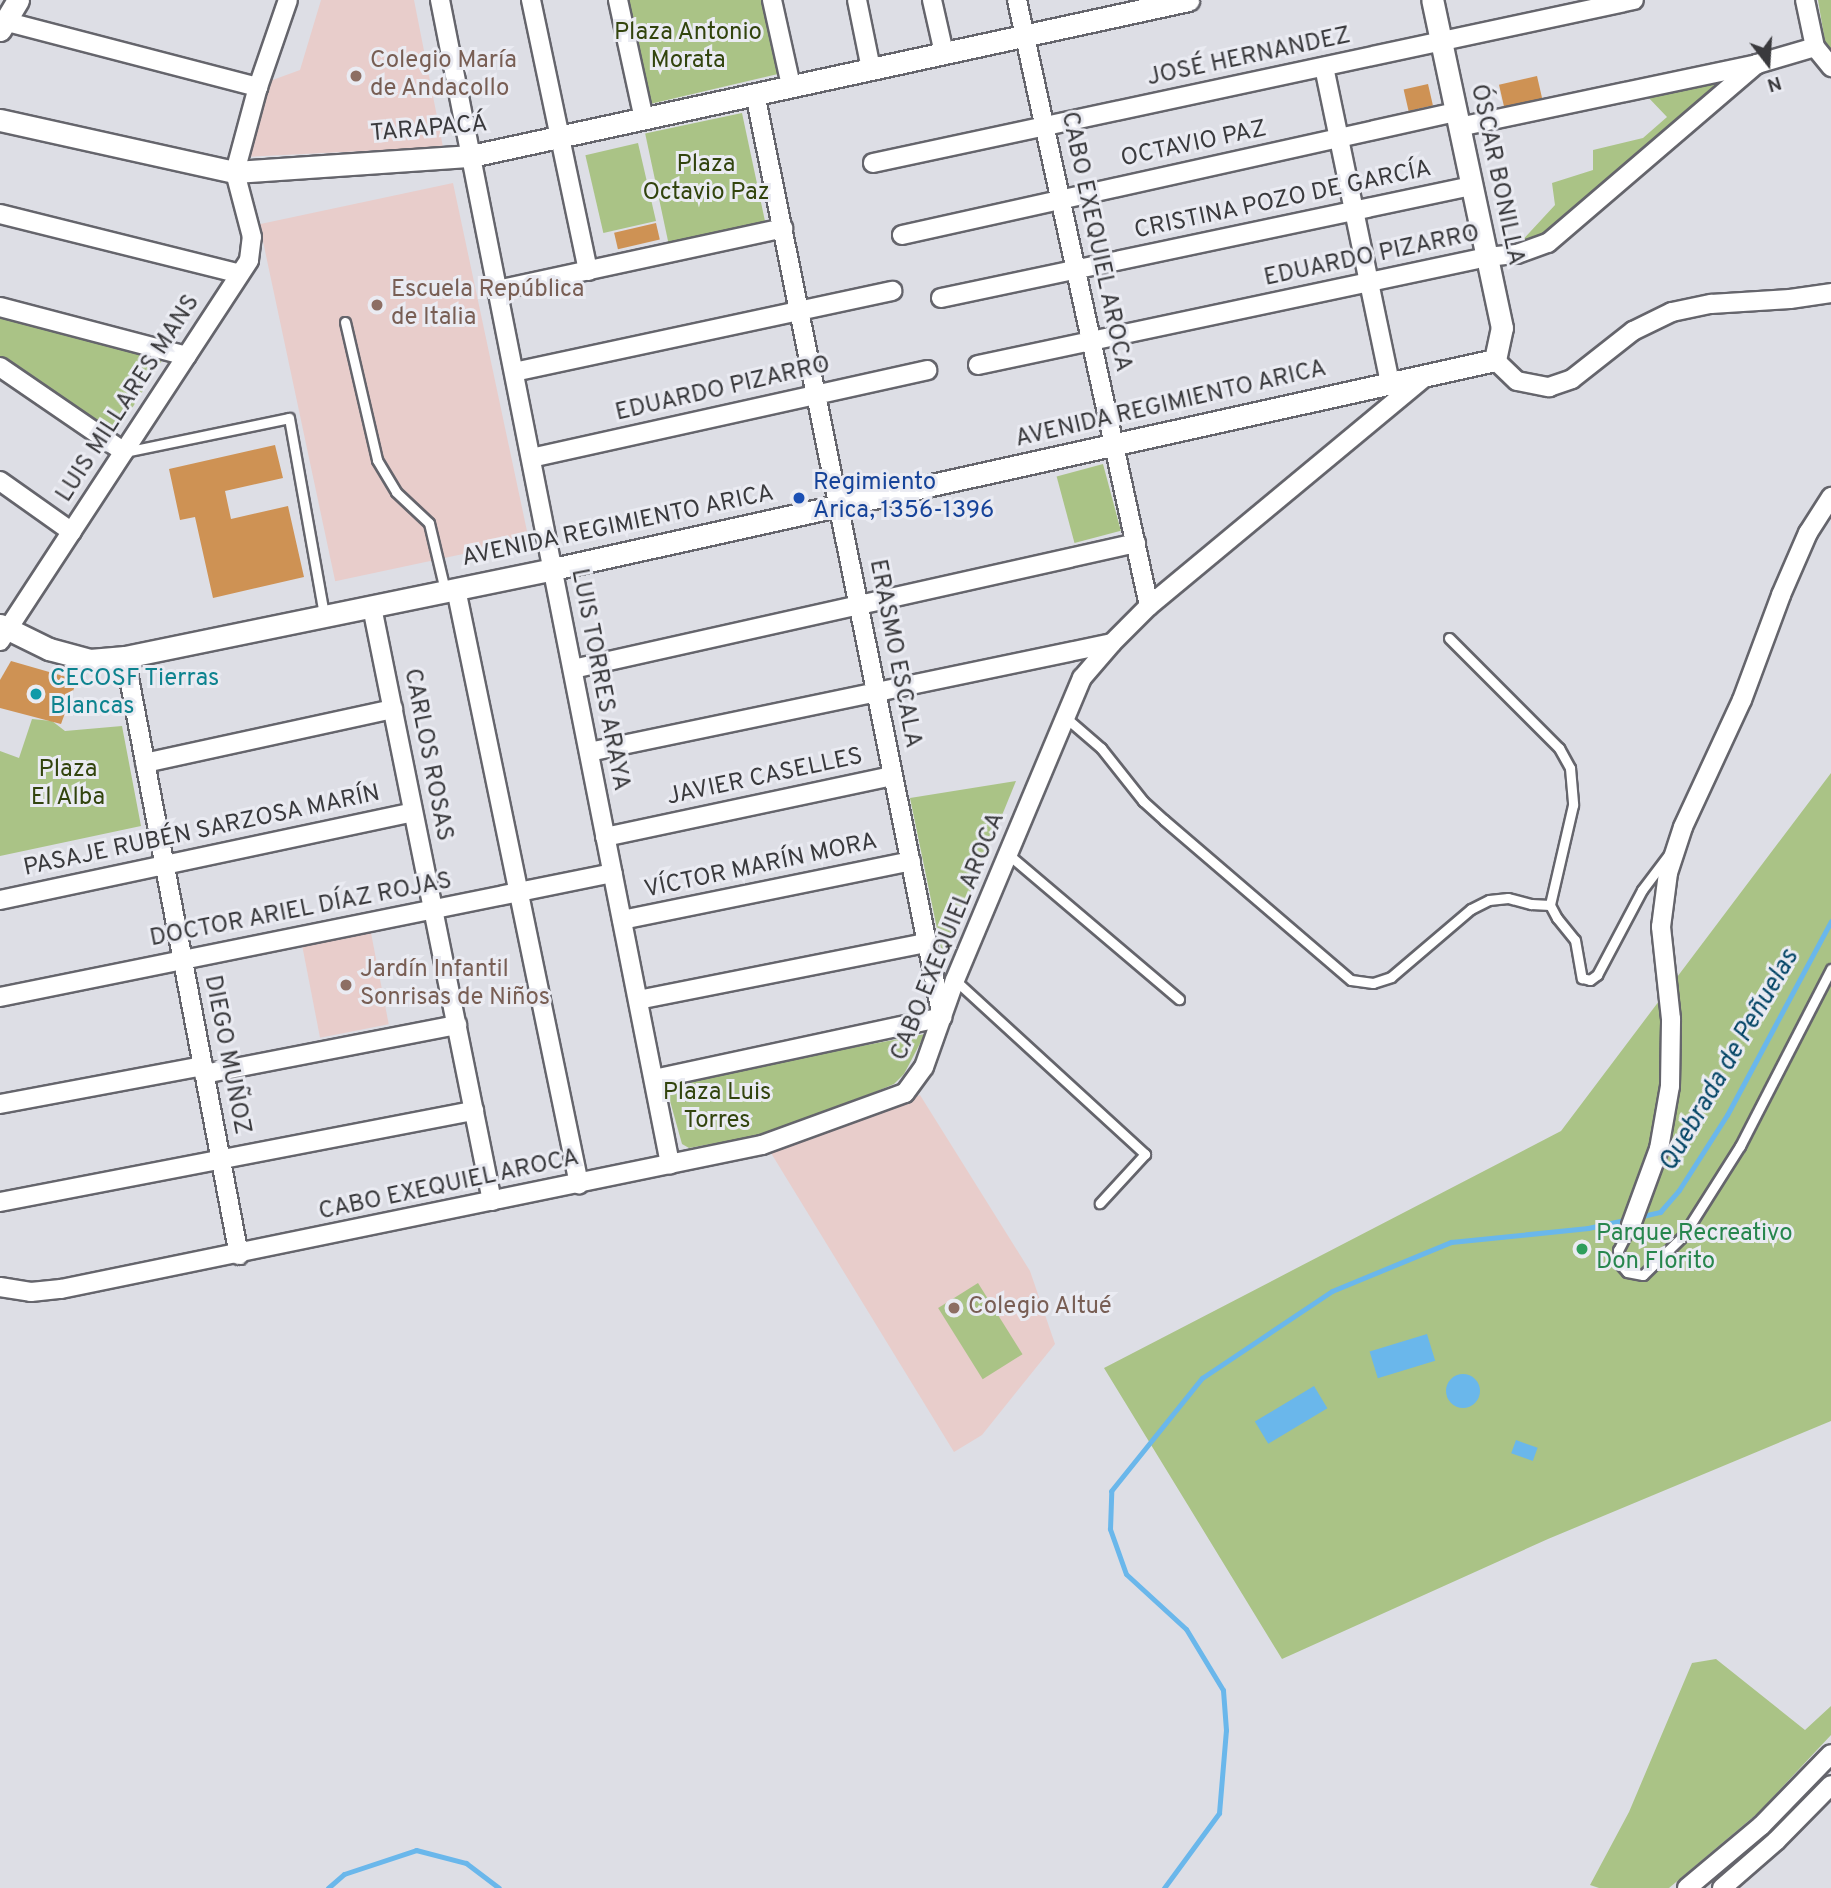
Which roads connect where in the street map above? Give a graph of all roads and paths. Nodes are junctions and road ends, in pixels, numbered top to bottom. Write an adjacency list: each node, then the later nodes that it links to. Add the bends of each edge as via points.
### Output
1 (18, 0): 15 (street)
2 (440, 0): 33 (street, LUIS TORRES ARAYA)
3 (531, 0): 31 (street)
4 (618, 0): 27 (street)
5 (772, 0): 24 (street)
6 (857, 0): 23 (street)
7 (933, 0): 19 (street)
8 (1017, 0): 16 (street, CABO EXEQUIEL AROCA)
9 (1188, 0): 14 (street, TARAPACÁ)
10 (1432, 0): 17 (street, ÓSCAR BONILLA)
11 (1634, 0): 17 (street, JOSÉ HERNANDEZ)
12 (1805, 0): 18 (street)
13 (285, 1): 25 (street)
14 (1123, 7): 16 (street, TARAPACÁ)
15 (2, 24): 25 (street)
16 (1025, 36): 19 (street, TARAPACÁ); 30 (street, CABO EXEQUIEL AROCA)
17 (1441, 42): 21 (street, JOSÉ HERNANDEZ); 29 (street, ÓSCAR BONILLA)
18 (1815, 47): 20 (street, OCTAVIO PAZ); 22 (street)
19 (944, 53): 23 (street, TARAPACÁ)
20 (1757, 64): 29 (street, OCTAVIO PAZ); 42 (street, EDUARDO PIZARRO, via 1548,243 1517,254)
21 (1324, 67): 30 (street, JOSÉ HERNANDEZ); 32 (street)
22 (1831, 67)
23 (871, 69): 24 (street, TARAPACÁ)
24 (792, 86): 26 (street, TARAPACÁ)
25 (258, 87): 35 (street)
26 (755, 94): 27 (street, TARAPACÁ); 40 (street, ERASMO ESCALA)
27 (644, 118): 31 (street, TARAPACÁ)
28 (0, 120): 35 (street, TARAPACÁ)
29 (1457, 120): 32 (street, OCTAVIO PAZ); 36 (street, ÓSCAR BONILLA)
30 (1045, 127): 34 (street, JOSÉ HERNANDEZ); 37 (street, CABO EXEQUIEL AROCA)
31 (560, 137): 33 (street, TARAPACÁ); 44 (street)
32 (1339, 138): 37 (street, OCTAVIO PAZ); 38 (street)
33 (471, 156): 35 (street, TARAPACÁ); 47 (street, LUIS TORRES ARAYA)
34 (873, 163)
35 (235, 172): 45 (street, LUIS MILLARES MANS, via 252,237 249,260)
36 (1471, 186): 38 (street, CRISTINA POZO DE GARCÍA); 42 (street, ÓSCAR BONILLA)
37 (1061, 199): 41 (street, OCTAVIO PAZ); 43 (street, CABO EXEQUIEL AROCA)
38 (1354, 211): 43 (street, CRISTINA POZO DE GARCÍA); 46 (street)
39 (0, 214): 45 (street)
40 (783, 228): 44 (street); 52 (street, ERASMO ESCALA)
41 (902, 234)
42 (1487, 257): 46 (street, EDUARDO PIZARRO); 56 (street, ÓSCAR BONILLA, via 1502,328)
43 (1076, 270): 50 (street, CRISTINA POZO DE GARCÍA); 54 (street, CABO EXEQUIEL AROCA)
44 (589, 271): 47 (street)
45 (240, 274): 55 (street, LUIS MILLARES MANS)
46 (1369, 282): 54 (street, EDUARDO PIZARRO); 62 (street)
47 (497, 290): 60 (street, LUIS TORRES ARAYA)
48 (892, 291): 52 (street)
49 (1831, 293): 56 (street, via 1672,312 1633,331 1572,379 1549,387 1517,381)
50 (941, 298)
51 (0, 307): 55 (street)
52 (799, 310): 60 (street); 63 (street, ERASMO ESCALA)
53 (345, 322): 73 (lane, via 377,460 396,492 429,523)
54 (1091, 341): 57 (street, EDUARDO PIZARRO); 64 (street, CABO EXEQUIEL AROCA)
55 (187, 356): 65 (street, LUIS MILLARES MANS)
56 (1495, 360): 61 (street, AVENIDA REGIMIENTO ARICA)
57 (978, 365)
58 (0, 367): 65 (street)
59 (927, 370): 63 (street, EDUARDO PIZARRO)
60 (513, 372): 66 (street, LUIS TORRES ARAYA)
61 (1426, 376): 62 (street, AVENIDA REGIMIENTO ARICA); 75 (street)
62 (1390, 384): 64 (street, AVENIDA REGIMIENTO ARICA)
63 (816, 395): 66 (street, EDUARDO PIZARRO); 69 (street, ERASMO ESCALA)
64 (1114, 445): 69 (street, AVENIDA REGIMIENTO ARICA); 71 (street, CABO EXEQUIEL AROCA)
65 (124, 452): 70 (street, LUIS MILLARES MANS); 77 (lane, via 289,418)
66 (531, 458): 72 (street, LUIS TORRES ARAYA)
67 (0, 481): 70 (street)
68 (1831, 497): 91 (street, via 1802,545 1742,700)
69 (839, 506): 72 (street, AVENIDA REGIMIENTO ARICA); 74 (street, ERASMO ESCALA)
70 (72, 531): 78 (street, LUIS MILLARES MANS)
71 (1136, 543): 74 (street); 75 (street, CABO EXEQUIEL AROCA)
72 (553, 569): 73 (street, AVENIDA REGIMIENTO ARICA); 82 (street, LUIS TORRES ARAYA)
73 (451, 590): 76 (street, AVENIDA REGIMIENTO ARICA); 96 (street)
74 (859, 605): 82 (street); 83 (street, ERASMO ESCALA)
75 (1149, 606): 80 (street, CABO EXEQUIEL AROCA)
76 (372, 607): 77 (street, AVENIDA REGIMIENTO ARICA); 84 (street, CARLOS ROSAS)
77 (325, 616): 81 (street, AVENIDA REGIMIENTO ARICA)
78 (2, 632): 81 (street, AVENIDA REGIMIENTO ARICA, via 90,660)
79 (1449, 638): 98 (lane, via 1559,748 1570,768 1573,805)
80 (1112, 643): 83 (street); 85 (street, CABO EXEQUIEL AROCA, via 1082,678)
81 (125, 657): 87 (street, DIEGO MUÑOZ)
82 (572, 669): 86 (street, LUIS TORRES ARAYA)
83 (876, 692): 86 (street); 88 (street, ERASMO ESCALA)
84 (393, 709): 87 (street); 89 (street, CARLOS ROSAS)
85 (1065, 717): 92 (street, CABO EXEQUIEL AROCA); 98 (lane, via 1101,748 1143,801 1351,980 1373,983 1391,977 1489,900 1508,898)
86 (589, 752): 90 (street, LUIS TORRES ARAYA)
87 (145, 763): 94 (street, DIEGO MUÑOZ)
88 (893, 776): 90 (street, JAVIER CASELLES); 93 (street, ERASMO ESCALA)
89 (413, 812): 94 (street, PASAJE RUBÉN SARZOSA MARÍN); 99 (street, CARLOS ROSAS)
90 (606, 837): 95 (street, LUIS TORRES ARAYA)
91 (1676, 847): 98 (lane, via 1642,890 1597,975 1590,980 1579,974 1576,940); 120 (street, via 1661,927 1671,1019 1670,1086 1658,1149)
92 (1009, 855): 104 (street, CABO EXEQUIEL AROCA); 106 (lane)
93 (911, 861): 100 (street, VÍCTOR MARÍN MORA); 101 (street, ERASMO ESCALA)
94 (165, 867): 97 (street, PASAJE RUBÉN SARZOSA MARÍN); 102 (street, DIEGO MUÑOZ)
95 (612, 873): 96 (street, DOCTOR ARIEL DÍAZ ROJAS); 100 (street, LUIS TORRES ARAYA)
96 (519, 891): 99 (street, DOCTOR ARIEL DÍAZ ROJAS); 116 (street)
97 (0, 900)
98 (1550, 905)
99 (433, 909): 102 (street, DOCTOR ARIEL DÍAZ ROJAS); 109 (street, CARLOS ROSAS)
100 (622, 920): 107 (street, LUIS TORRES ARAYA)
101 (927, 943): 107 (street); 108 (street, ERASMO ESCALA)
102 (183, 960): 105 (street, DOCTOR ARIEL DÍAZ ROJAS); 110 (street, DIEGO MUÑOZ)
103 (1831, 969): 120 (lane, via 1740,1146 1684,1236 1643,1275 1627,1272 1619,1263 1618,1251)
104 (955, 980): 108 (street, CABO EXEQUIEL AROCA); 119 (lane, via 1145,1154)
105 (0, 997)
106 (1179, 999)
107 (638, 1000): 111 (street, LUIS TORRES ARAYA)
108 (942, 1017): 111 (street); 115 (street, CABO EXEQUIEL AROCA, via 920,1077 897,1098 762,1145)
109 (457, 1025): 110 (street); 113 (street, CARLOS ROSAS)
110 (204, 1070): 112 (street); 114 (street, DIEGO MUÑOZ)
111 (654, 1079): 115 (street, LUIS TORRES ARAYA)
112 (0, 1104)
113 (474, 1111): 114 (street); 117 (street, CARLOS ROSAS)
114 (221, 1161): 118 (street); 121 (street, DIEGO MUÑOZ)
115 (670, 1164): 116 (street, CABO EXEQUIEL AROCA)
116 (579, 1184): 117 (street, CABO EXEQUIEL AROCA)
117 (492, 1201): 121 (street, CABO EXEQUIEL AROCA)
118 (0, 1202)
119 (1100, 1203)
120 (1634, 1218)
121 (239, 1255): 122 (street, CABO EXEQUIEL AROCA, via 46,1292)
122 (0, 1286)
123 (1831, 1754): 125 (street, via 1761,1826)
124 (1831, 1785): 126 (street)
125 (1694, 1883): 126 (street)
126 (1725, 1888)

